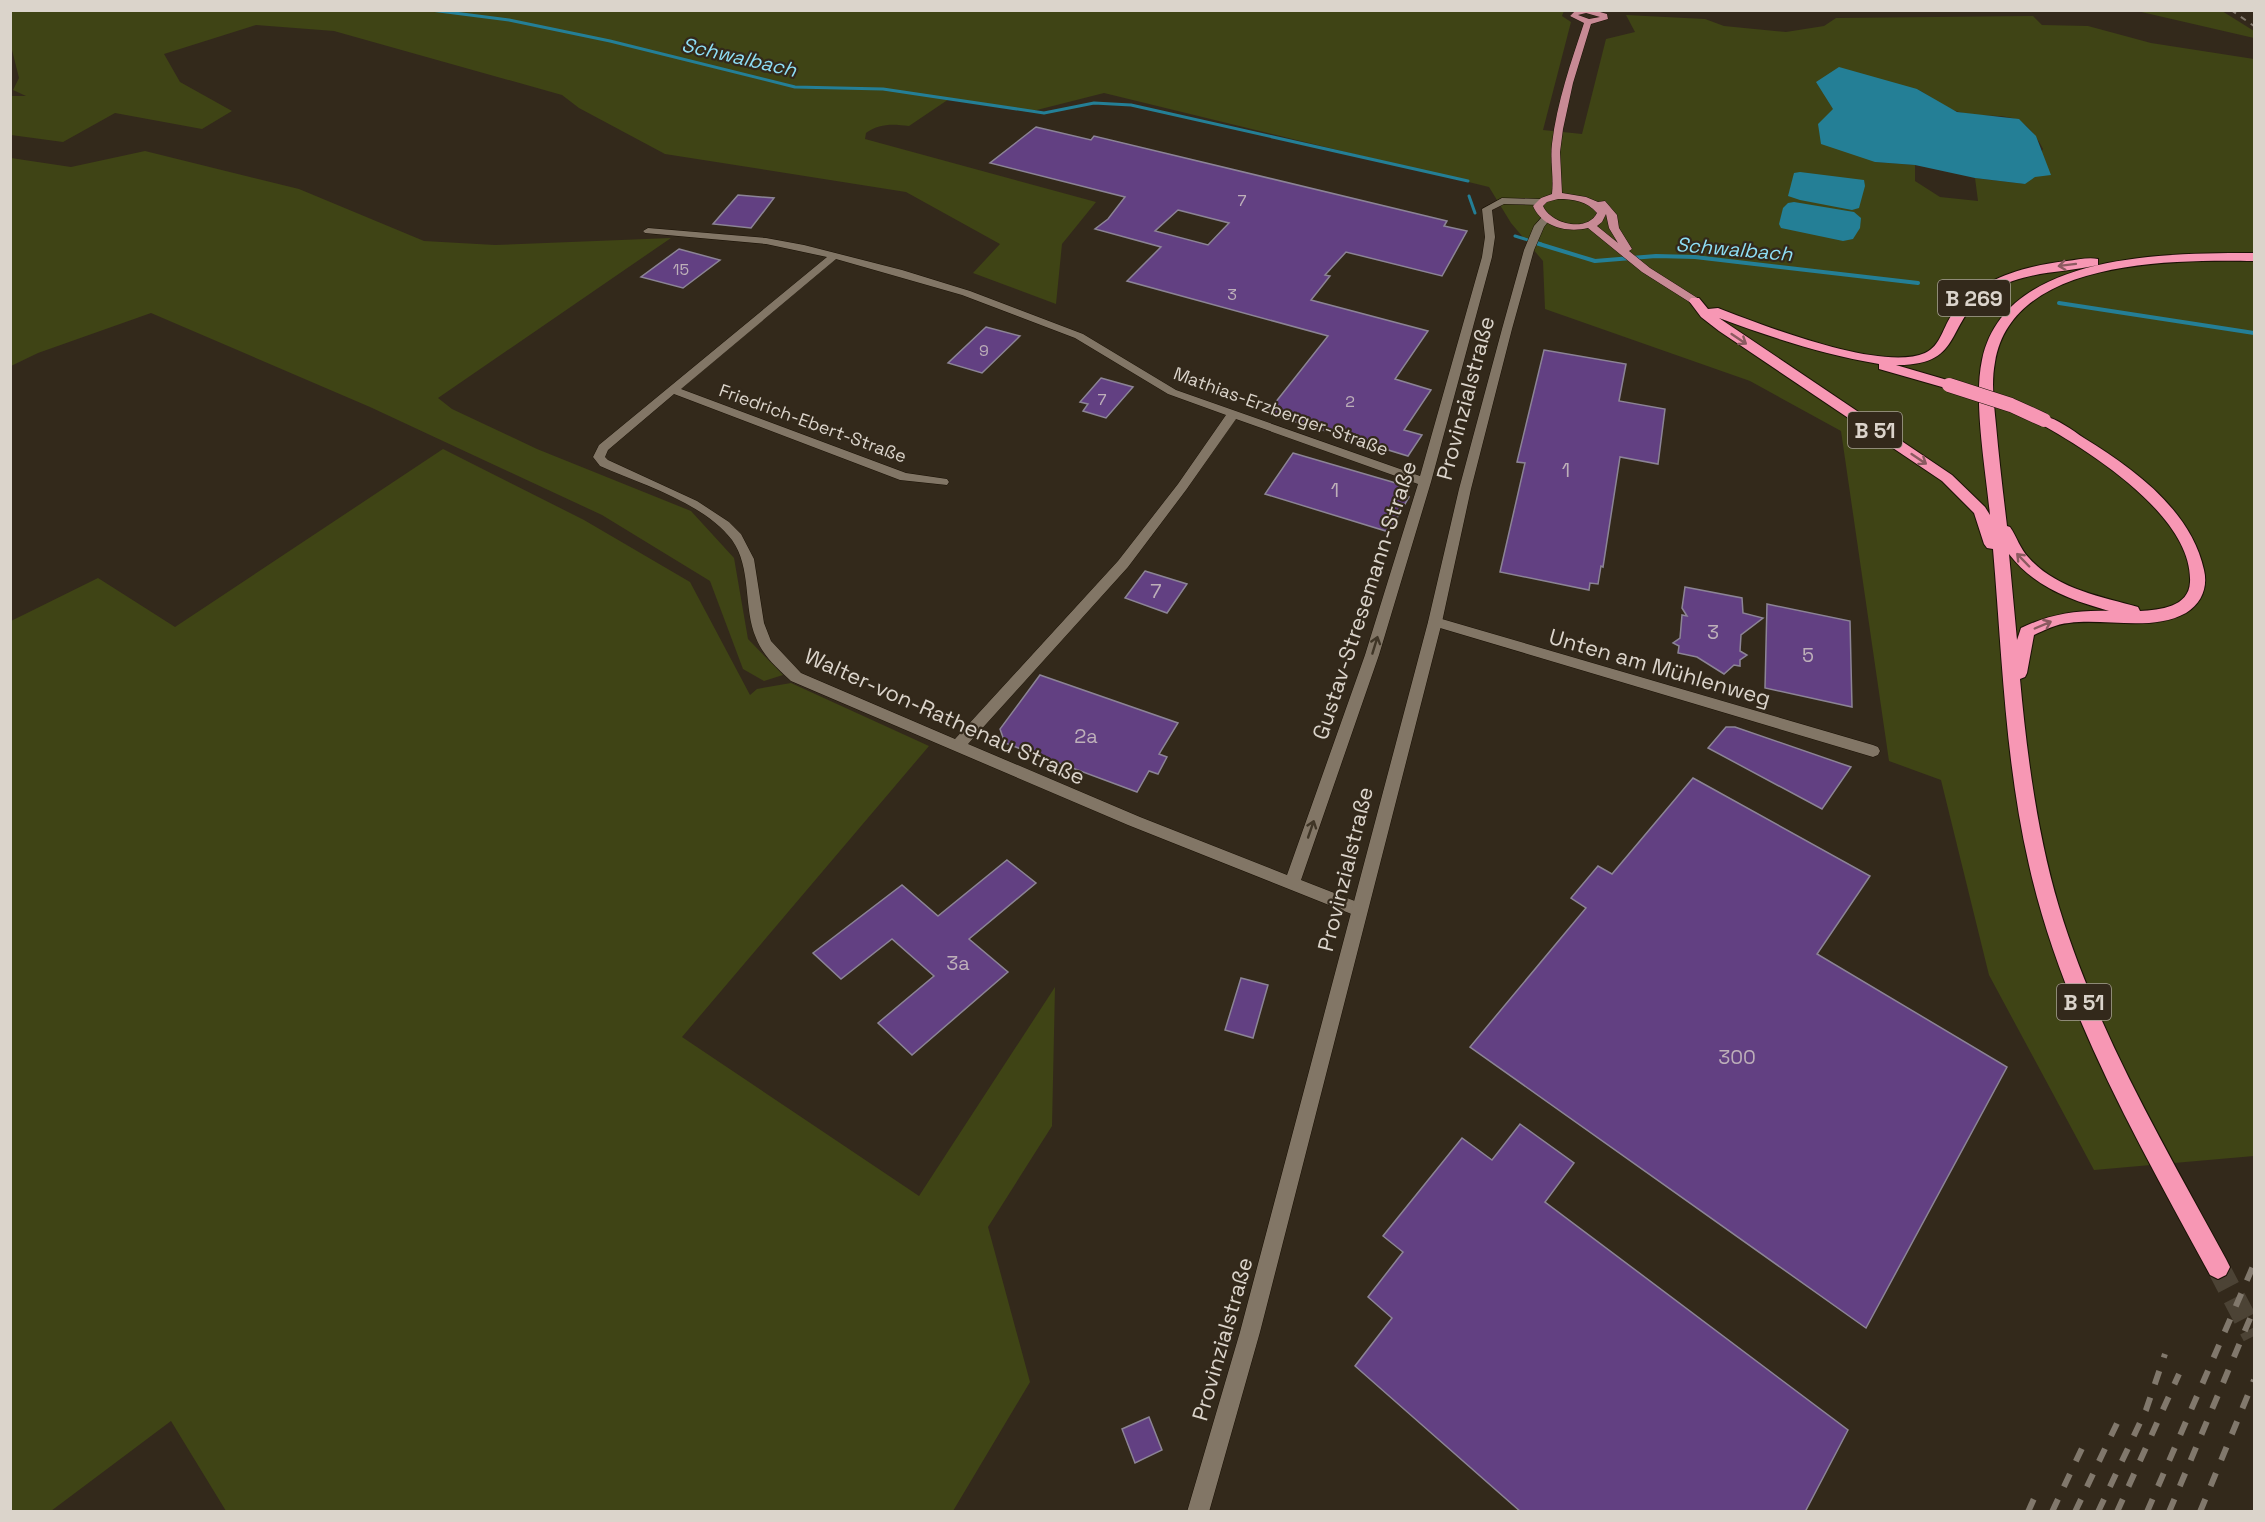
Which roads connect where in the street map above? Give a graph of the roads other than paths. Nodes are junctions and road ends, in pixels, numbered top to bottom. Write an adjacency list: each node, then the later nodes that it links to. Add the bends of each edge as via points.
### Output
1 (1591, 11): 2 (main road, via 1574,15); 2 (main road, via 1605,18)
2 (1588, 22): 3 (main road, via 1560,123 1555,158)
3 (1560, 180): 4 (main road); 5 (main road); 11 (main road, B 51, via 1608,208)
4 (1557, 196): 5 (main road); 6 (main road)
5 (1575, 197): 8 (main road, via 1594,203 1602,213 1602,218)
6 (1541, 210): 7 (main road); 10 (street, Provinzialstraße); 20 (street, Gustav-Stresemann-Straße, via 1512,206 1496,211 1490,221 1487,257)
7 (1559, 225): 8 (main road); 10 (street)
8 (1590, 225): 11 (main road, B 51)
9 (648, 231): 12 (street, Mathias-Erzberger-Straße, via 766,242)
10 (1534, 237): 24 (street, Provinzialstraße, via 1465,489)
11 (1626, 251): 15 (main road, B 51, via 1642,267)
12 (835, 255): 17 (street, Walter-von-Rathenau Straße); 18 (street, Mathias-Erzberger-Straße, via 966,293 1079,336 1172,392)
13 (2254, 257): 14 (highway, B 269)
14 (2146, 261): 16 (highway, B 269, one-way to 16, via 2060,266 1998,282 1962,309 1942,347 1917,360); 21 (highway, B 269, via 2097,269 2048,287 2022,304 1998,330 1989,354 1986,385)
15 (1695, 301): 16 (highway, B 51, via 1750,327); 22 (highway, B 51, one-way to 22, via 1724,328 1947,478 1969,497 1986,521)
16 (1826, 350): 23 (highway, B 51, bridge, via 2011,405 2105,456 2136,480 2171,519 2198,569 2199,586 2190,604 2170,613)
17 (673, 390): 19 (street, Friedrich-Ebert-Straße, via 904,477); 26 (street, Walter-von-Rathenau Straße, via 603,448 599,457 604,463 703,509 737,539 750,574 761,635 774,656 796,677)
18 (1233, 414): 20 (street, Mathias-Erzberger-Straße); 26 (street, via 1123,564)
19 (943, 482)
20 (1425, 482): 28 (street, Gustav-Stresemann-Straße, one-way to 20, via 1372,656)
21 (1998, 506): 22 (highway, B 51); 23 (highway, one-way to 21, via 2085,599 2054,586 2008,543)
22 (2005, 595): 25 (highway, B 51)
23 (2151, 615): 25 (highway, B 51, one-way to 23, via 2027,632 2046,622 2070,617)
24 (1434, 622): 27 (street, Unten am Mühlenweg); 29 (street, Provinzialstraße)
25 (2015, 714): 30 (highway, B 51, via 2030,826 2049,906 2075,984 2136,1115)
26 (956, 747): 28 (street, Walter-von-Rathenau Straße)
27 (1873, 751)
28 (1292, 884): 29 (street, Walter-von-Rathenau Straße)
29 (1359, 910): 31 (street, Provinzialstraße, via 1250,1332)
30 (2218, 1267)
31 (1198, 1512)

